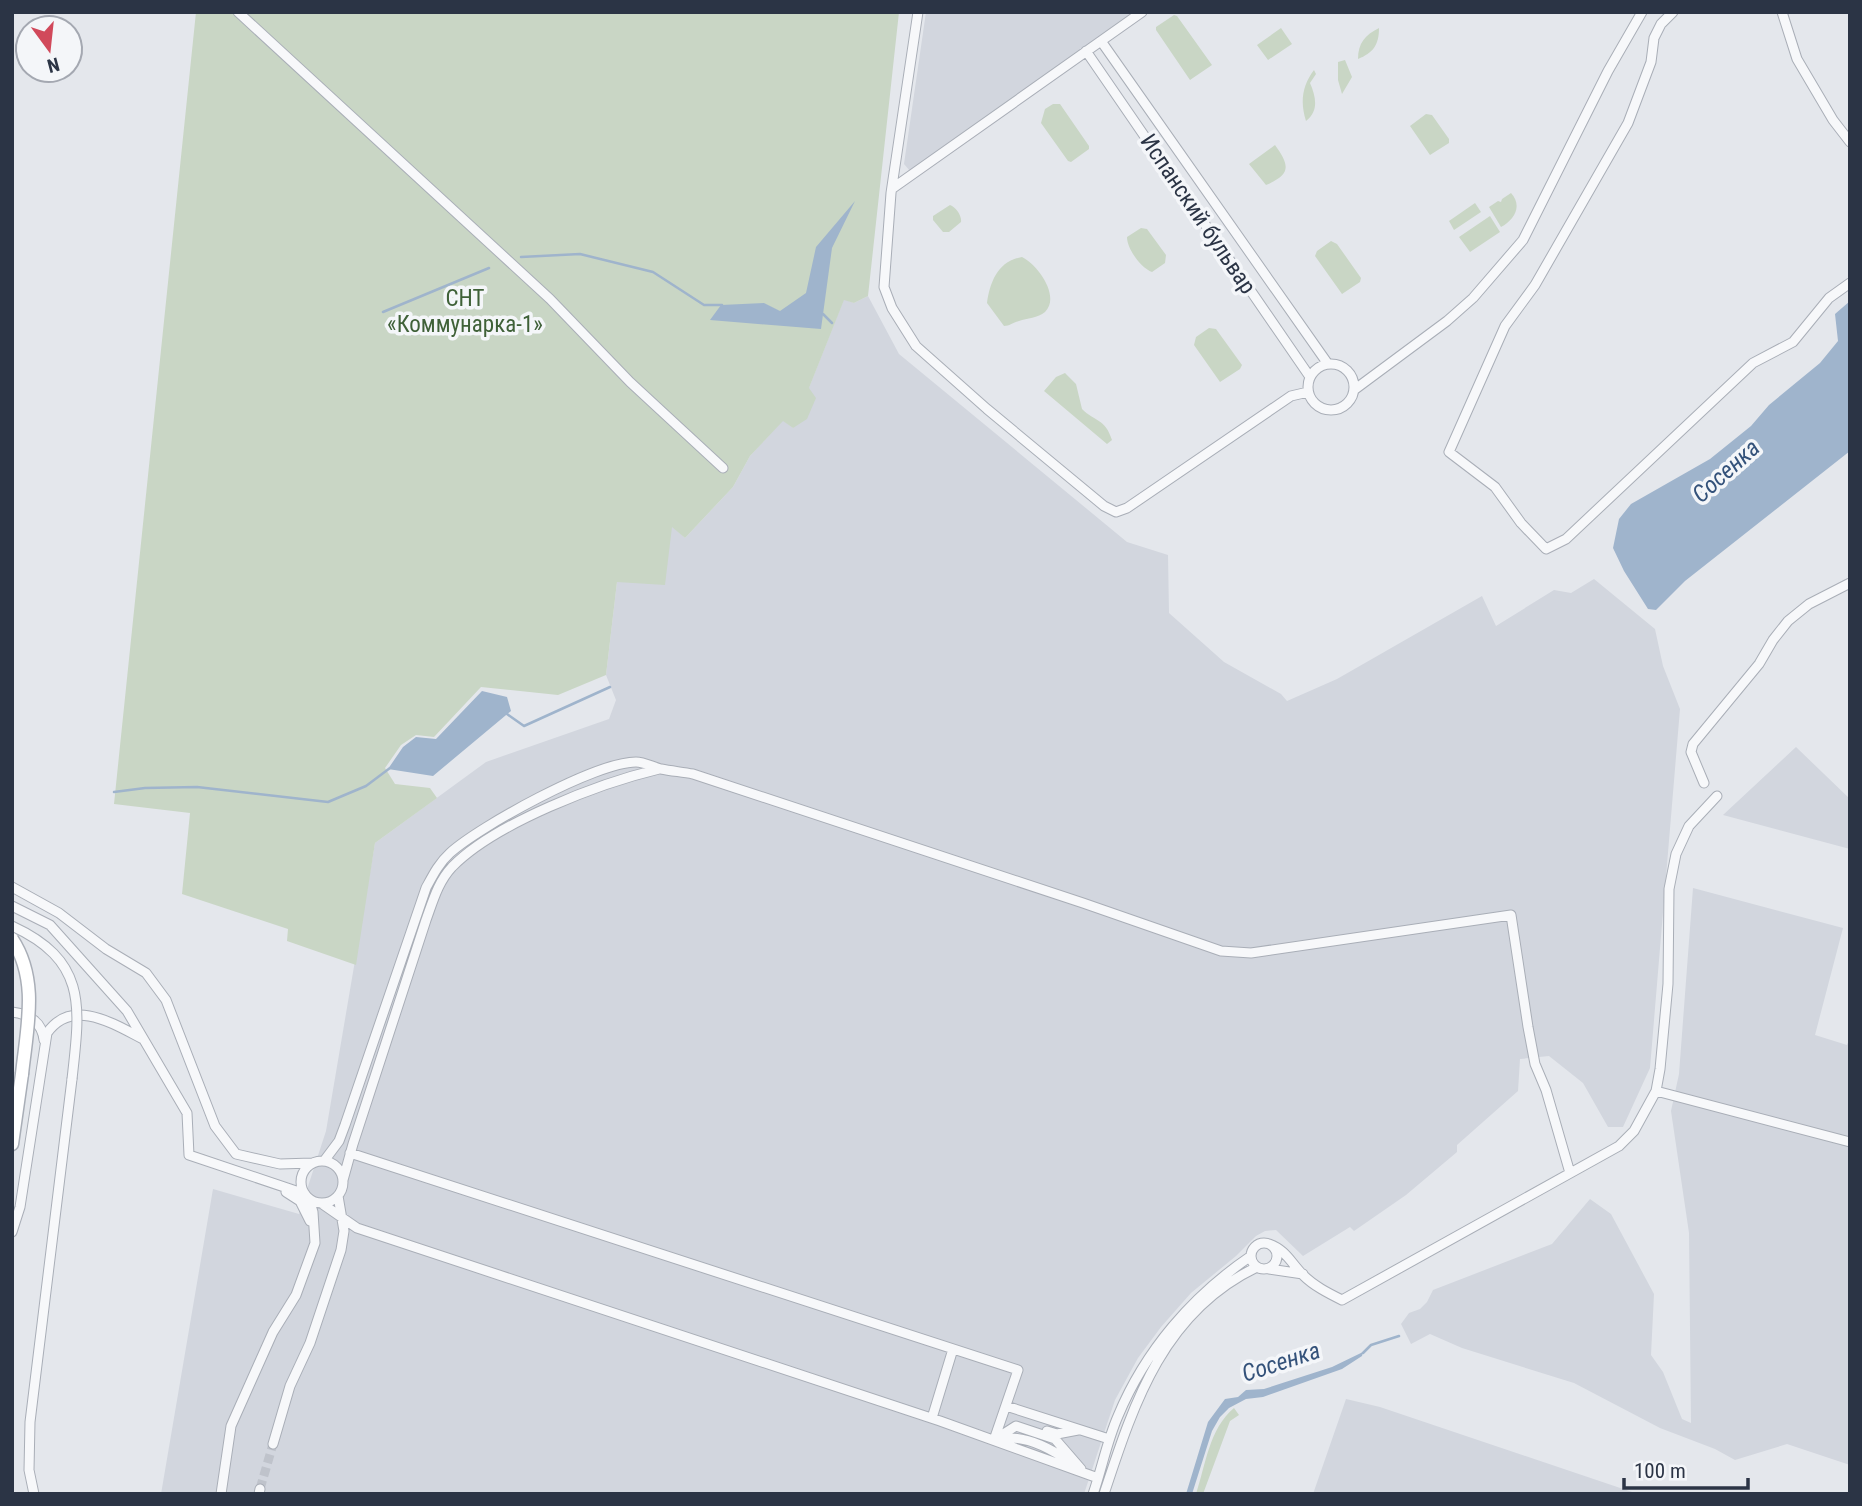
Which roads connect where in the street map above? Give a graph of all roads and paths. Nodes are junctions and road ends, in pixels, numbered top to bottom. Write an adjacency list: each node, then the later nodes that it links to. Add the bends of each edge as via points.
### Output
1 (238, 12): 18 (street, via 550,299)
2 (918, 12): 10 (street)
3 (1142, 12): 7 (street)
4 (1642, 12): 16 (street, via 1523,240 1464,306)
5 (1674, 12): 13 (street, via 1654,38 1651,62 1628,123 1535,285 1506,326 1449,452 1495,487 1546,549 1552,547 1566,539 1754,363 1793,342 1829,298)
6 (1782, 12): 9 (street, via 1797,59)
7 (1101, 41): 8 (street); 14 (street, Испанский бульвар)
8 (1086, 51): 11 (street); 15 (street, Испанский бульвар)
9 (1850, 142)
10 (896, 163): 11 (street, via 902,173); 12 (street)
11 (910, 174): 12 (street)
12 (893, 188): 17 (street, via 884,287 914,342 1109,509 1128,508 1291,396)
13 (1850, 283)
14 (1328, 364): 15 (street); 16 (street, via 1348,370)
15 (1310, 377): 17 (street)
16 (1354, 390): 17 (street, via 1347,404 1332,410 1317,405)
17 (1308, 392)
18 (723, 468)
19 (1850, 583): 21 (street, via 1809,604 1788,621 1693,744 1691,752)
20 (661, 769): 33 (street, via 621,778 535,814 451,868 438,886); 34 (street, via 638,761 622,763 570,782 482,829 436,868 339,1141); 36 (street, via 705,778 1221,951 1251,953 1511,915 1535,1064)
21 (1704, 783)
22 (1717, 796): 30 (street, via 1689,826 1676,854 1669,889 1668,984)
23 (12, 887): 35 (street, via 59,913 146,973 166,1000 215,1126 236,1154 279,1164)
24 (12, 906): 28 (street, via 50,925 127,1011)
25 (12, 926): 59 (street, bridge, via 50,948 67,970 77,1016 30,1422 29,1470)
26 (12, 939): 32 (street, bridge, via 24,961 30,994)
27 (12, 1012): 29 (street, via 36,1021)
28 (143, 1039): 29 (street, via 107,1020 81,1015 55,1024); 38 (street, via 187,1113 189,1155)
29 (44, 1041): 43 (street, via 20,1207)
30 (1656, 1091): 31 (street); 36 (street, via 1634,1131 1619,1146)
31 (1850, 1142)
32 (12, 1144)
33 (350, 1153): 37 (street); 50 (street)
34 (324, 1161): 35 (street); 37 (street, via 335,1165)
35 (312, 1163): 40 (street, via 301,1177)
36 (1570, 1173): 49 (street, via 1342,1300)
37 (344, 1180): 39 (street)
38 (273, 1184): 40 (street); 44 (street, via 300,1201)
39 (338, 1196): 41 (street); 42 (street)
40 (307, 1197): 41 (street); 44 (street, via 313,1212)
41 (321, 1203): 42 (street)
42 (342, 1220): 52 (street); 56 (street, via 341,1250)
43 (12, 1232)
44 (314, 1243): 60 (street, via 296,1295 273,1332 231,1426)
45 (1269, 1244): 46 (street, via 1257,1245); 48 (street, via 1278,1256); 49 (street, via 1286,1253)
46 (1251, 1256): 47 (street); 54 (street, via 1195,1300 1161,1341 1135,1380)
47 (1256, 1267): 48 (street); 62 (street, via 1200,1306 1167,1345 1138,1396)
48 (1269, 1269): 49 (street)
49 (1303, 1275)
50 (953, 1349): 51 (street, via 1018,1370); 52 (street)
51 (1006, 1406): 53 (street, via 1023,1406); 53 (street, via 1018,1422 1057,1434); 55 (street)
52 (932, 1419): 55 (street)
53 (1081, 1430): 54 (street)
54 (1110, 1439): 58 (street)
55 (994, 1440): 57 (street); 57 (street, via 1014,1431 1054,1444)
56 (273, 1444)
57 (1084, 1472): 58 (street)
58 (1098, 1478): 61 (street)
59 (34, 1494)
60 (222, 1494)
61 (1093, 1494)
62 (1104, 1494)

